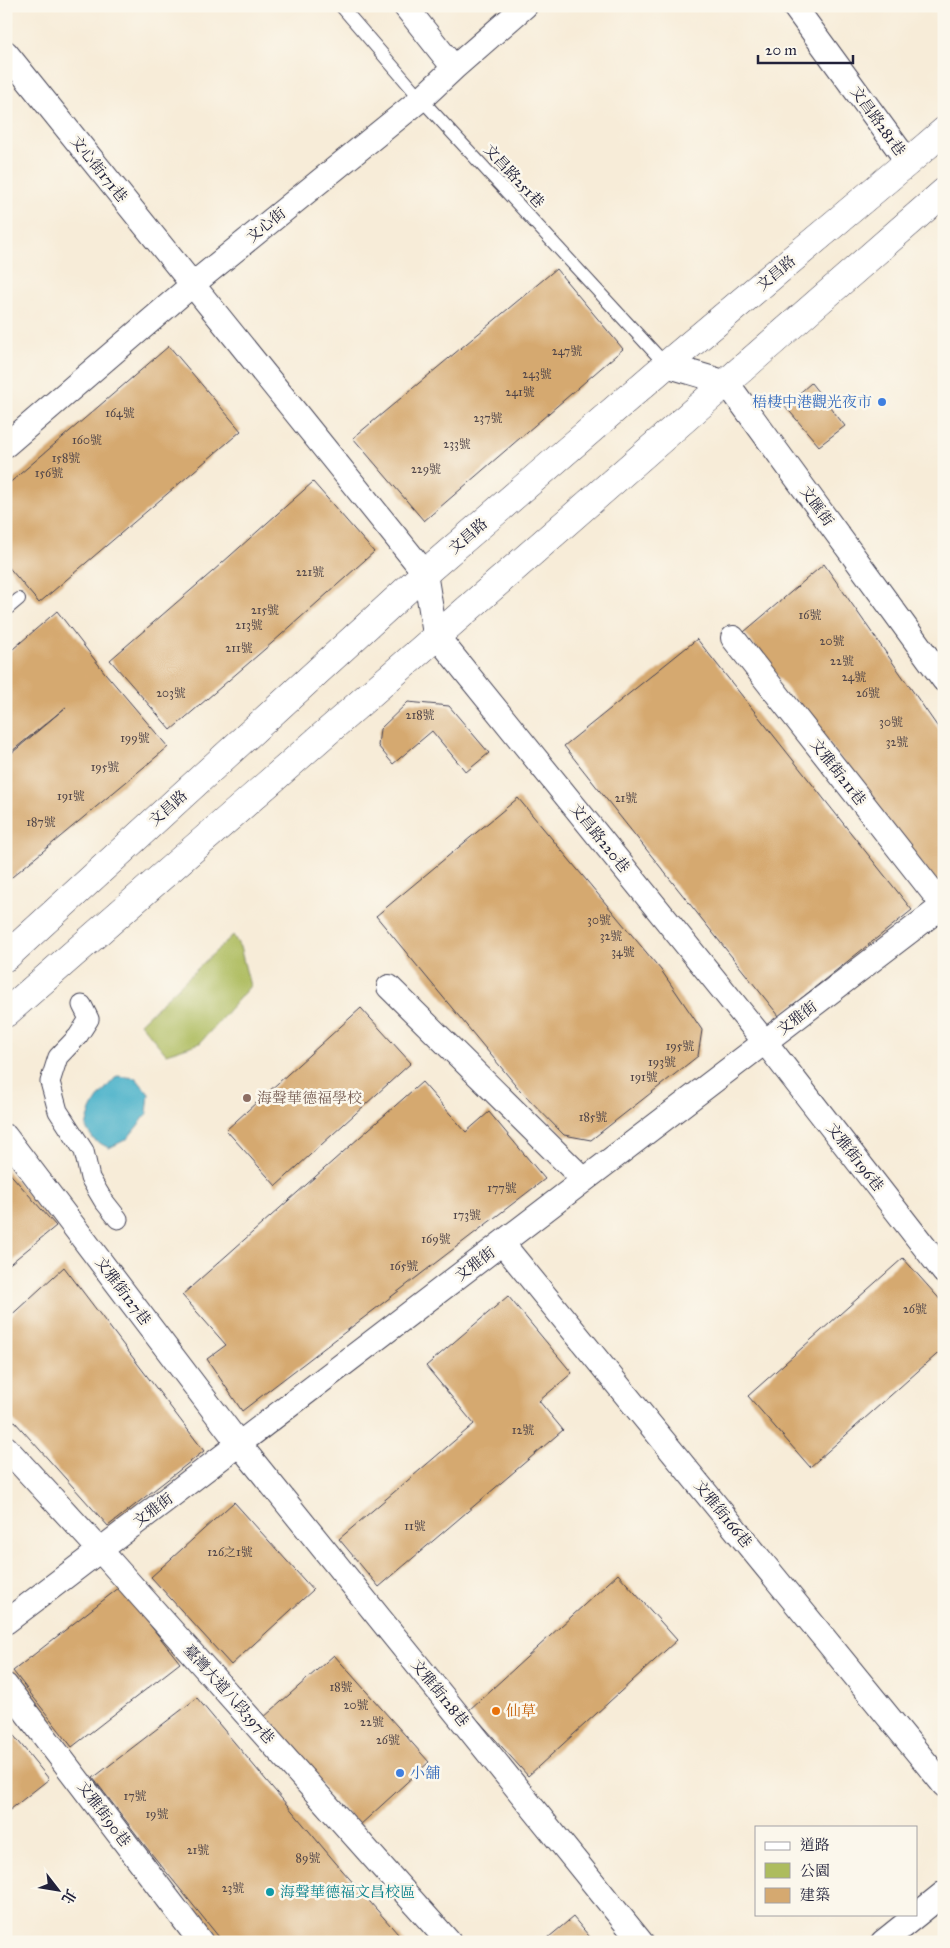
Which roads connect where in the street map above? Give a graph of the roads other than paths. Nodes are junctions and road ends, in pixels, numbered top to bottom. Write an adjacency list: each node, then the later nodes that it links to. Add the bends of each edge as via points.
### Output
1 (341, 6): 7 (lane, 文昌路251巷)
2 (405, 6): 6 (street)
3 (525, 6): 6 (street, 文心街)
4 (794, 6): 9 (street, 文昌路281巷)
5 (6, 54): 11 (street, 文心街171巷)
6 (454, 68): 7 (street, 文心街)
7 (421, 99): 11 (street, 文心街); 12 (lane, 文昌路251巷)
8 (944, 131): 9 (street, 文昌路)
9 (908, 162): 12 (street, 文昌路)
10 (944, 192): 13 (street)
11 (192, 285): 14 (street, 文心街); 15 (street, 文心街171巷)
12 (666, 366): 13 (street); 15 (street, 文昌路)
13 (727, 383): 18 (street); 20 (street, 文匯街)
14 (6, 445)
15 (425, 573): 18 (street); 22 (street, 文昌路)
16 (19, 599): 17 (lane)
17 (6, 610)
18 (435, 634): 25 (street); 26 (street, 文昌路220巷)
19 (733, 638): 21 (street, 文雅街211巷)
20 (944, 680)
21 (944, 905): 26 (street, 文雅街)
22 (6, 956)
23 (389, 986): 28 (street)
24 (82, 1005): 29 (street, via 89,1019 58,1057 50,1082 58,1111 84,1151 90,1178)
25 (6, 1013)
26 (765, 1042): 28 (street, 文雅街); 31 (street, 文雅街196巷)
27 (6, 1138): 32 (street, 文雅街127巷)
28 (584, 1180): 30 (street, 文雅街)
29 (118, 1218)
30 (502, 1243): 32 (street, 文雅街); 37 (street, 文雅街166巷)
31 (944, 1272)
32 (239, 1444): 34 (street, 文雅街); 43 (street, 文雅街128巷)
33 (6, 1448): 34 (street, 臺灣大道八段397巷)
34 (100, 1550): 35 (street, 文雅街); 42 (street, 臺灣大道八段397巷)
35 (6, 1622)
36 (6, 1686): 41 (street, 文雅街90巷)
37 (944, 1785)
38 (944, 1893): 39 (street)
39 (918, 1914)
40 (915, 1916): 44 (street)
41 (201, 1942)
42 (450, 1942)
43 (641, 1942)
44 (883, 1942)

